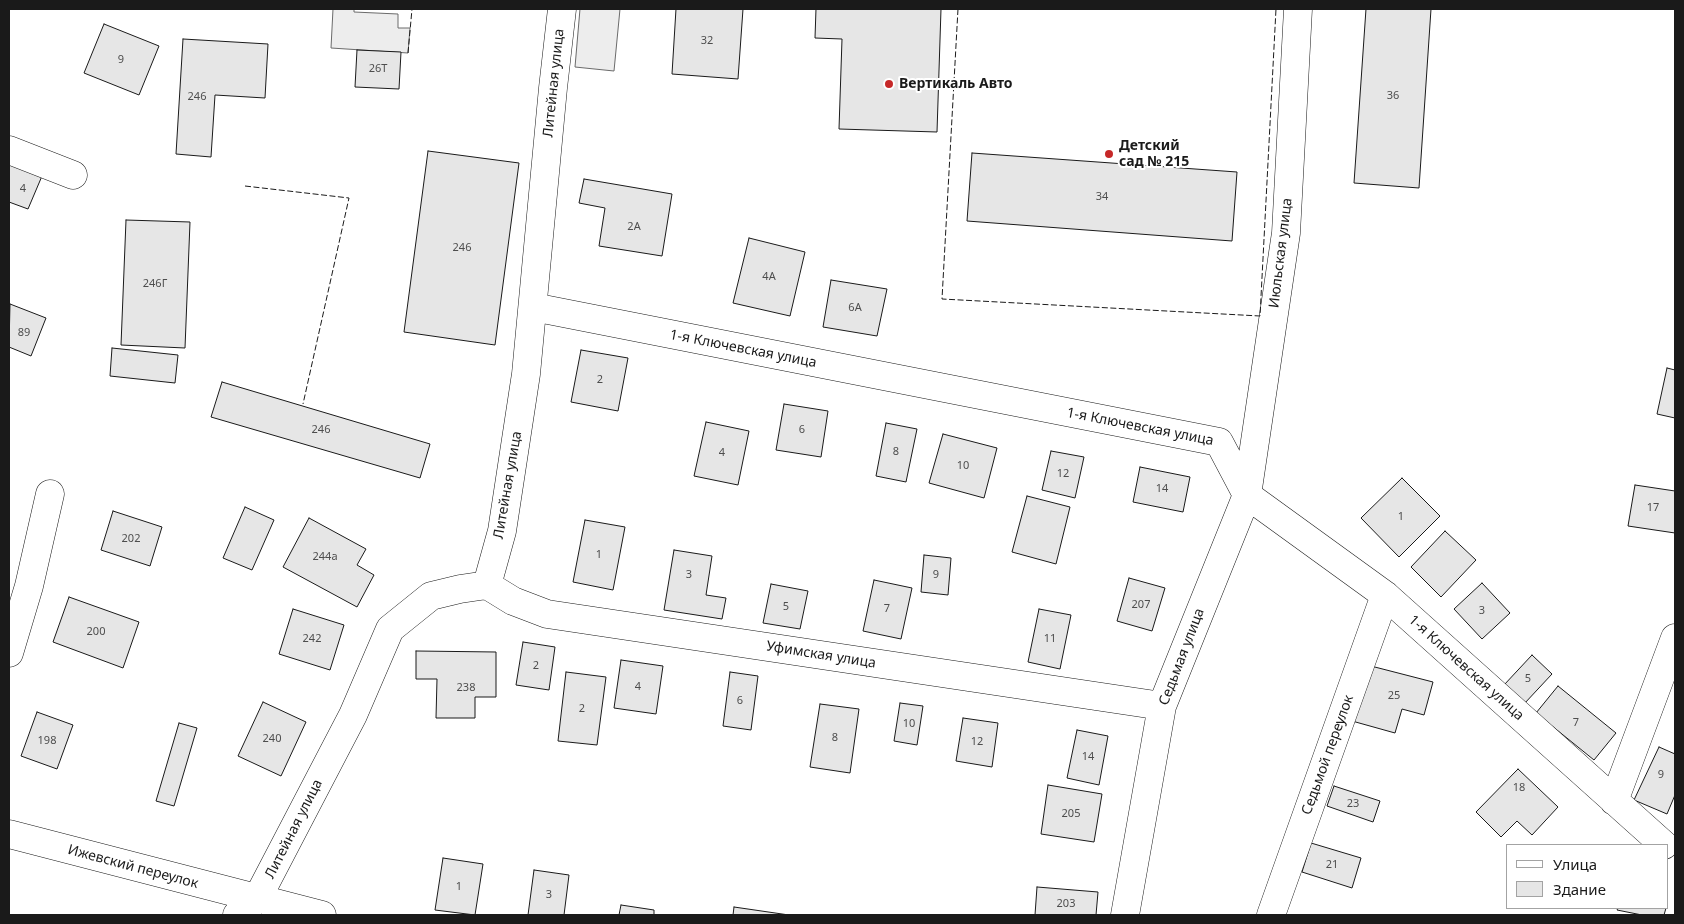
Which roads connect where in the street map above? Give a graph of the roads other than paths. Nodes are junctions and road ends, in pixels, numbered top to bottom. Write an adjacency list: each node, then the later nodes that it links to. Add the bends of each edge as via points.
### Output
1 (562, 9): 5 (street, Литейная улица)
2 (1298, 9): 7 (street, Июльская улица, via 1286,233)
3 (9, 150): 4 (street)
4 (73, 175)
5 (533, 307): 7 (street, 1-я Ключевская улица, via 1219,442); 8 (street, Литейная улица, via 502,530)
6 (50, 494): 11 (street, via 29,586)
7 (1247, 495): 9 (street, 1-я Ключевская улица); 12 (street, Седьмая улица)
8 (487, 585): 12 (street, Уфимская улица, via 513,601 547,614); 16 (street, Литейная улица, via 431,596 390,629 353,715)
9 (1385, 595): 13 (street, 1-я Ключевская улица); 19 (street, Седьмой переулок)
10 (1675, 638): 13 (street)
11 (9, 653)
12 (1162, 706): 18 (street, Седьмая улица)
13 (1614, 801): 15 (street, 1-я Ключевская улица)
14 (9, 834): 16 (street, Ижевский переулок)
15 (1663, 844)
16 (247, 907): 17 (street, Ижевский переулок)
17 (322, 915)
18 (1125, 915)
19 (1271, 915)

